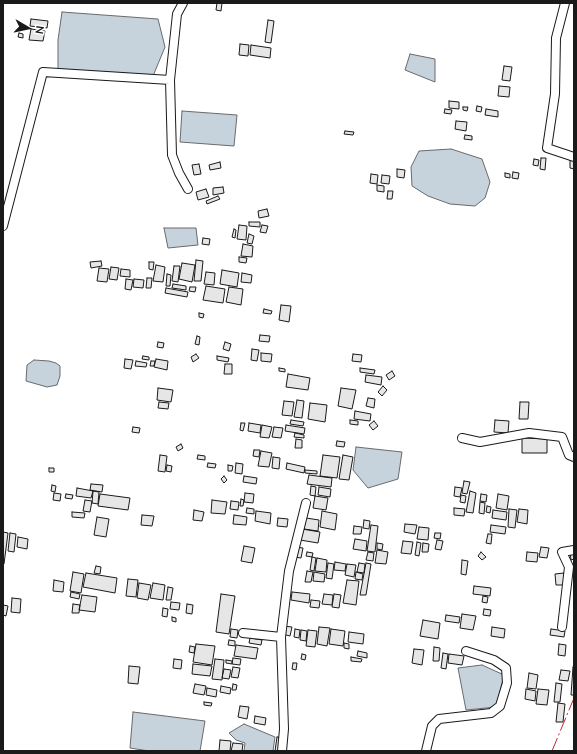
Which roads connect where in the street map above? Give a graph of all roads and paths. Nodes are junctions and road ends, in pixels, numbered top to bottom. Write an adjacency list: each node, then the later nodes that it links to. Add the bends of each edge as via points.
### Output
1 (183, 3): 3 (street, via 177,14)
2 (565, 3): 4 (street, via 556,38 555,94 547,148)
3 (170, 80): 5 (street, via 172,155); 6 (street, via 43,72)
4 (574, 157)
5 (188, 189)
6 (3, 226)
7 (462, 438): 8 (street, via 480,442 529,433 562,437 569,455)
8 (574, 457)
9 (306, 503): 13 (street, via 290,571)
10 (574, 550): 11 (street, via 562,552 568,567)
11 (562, 627)
12 (243, 633): 13 (street)
13 (281, 637): 15 (street, via 284,729)
14 (466, 651): 16 (street, via 494,660 506,668 506,683 500,706 491,713 439,719 432,726)
15 (282, 751)
16 (426, 751)

